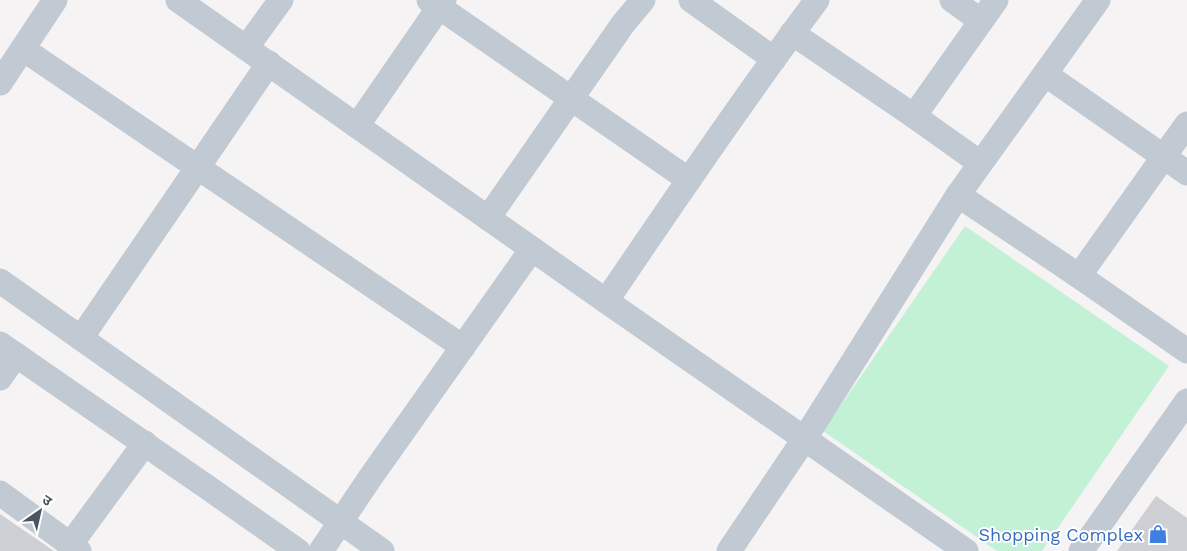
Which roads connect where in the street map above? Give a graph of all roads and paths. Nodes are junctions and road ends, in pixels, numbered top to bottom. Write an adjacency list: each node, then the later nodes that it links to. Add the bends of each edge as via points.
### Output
1 (55, 0): 14 (street)
2 (178, 0): 13 (street)
3 (280, 0): 13 (street)
4 (643, 0): 19 (street)
5 (691, 0): 15 (street)
6 (817, 0): 12 (street)
7 (952, 0): 11 (street)
8 (996, 0): 11 (street)
9 (1098, 0): 17 (street)
10 (437, 2): 19 (street); 22 (street)
11 (981, 21): 20 (street)
12 (792, 33): 15 (street); 20 (street)
13 (246, 48): 16 (street)
14 (23, 49): 18 (street); 25 (street)
15 (774, 59): 27 (street)
16 (269, 63): 22 (street); 25 (street)
17 (1045, 74): 23 (street); 24 (street)
18 (0, 83)
19 (571, 99): 27 (street); 29 (street)
20 (914, 116): 24 (street)
21 (1187, 124): 23 (street)
22 (357, 126): 29 (street)
23 (1164, 157): 26 (street); 31 (street)
24 (980, 164): 28 (street)
25 (198, 167): 34 (street); 35 (street)
26 (1187, 173)
27 (689, 180): 33 (street)
28 (958, 195): 31 (street); 40 (street)
29 (488, 218): 30 (street)
30 (532, 249): 33 (street); 35 (street)
31 (1079, 276): 37 (street)
32 (0, 281): 34 (street)
33 (606, 301): 40 (street)
34 (81, 338): 43 (street)
35 (463, 347): 43 (street)
36 (8, 350): 38 (street); 41 (street)
37 (1187, 351)
38 (0, 378)
39 (1187, 401): 50 (street)
40 (805, 438): 48 (street); 49 (street)
41 (145, 444): 44 (street); 45 (street)
42 (0, 493): 44 (street)
43 (341, 522): 46 (street); 47 (street)
44 (75, 548)
45 (298, 551)
46 (321, 551)
47 (382, 551)
48 (729, 551)
49 (966, 551)
50 (1081, 551)

